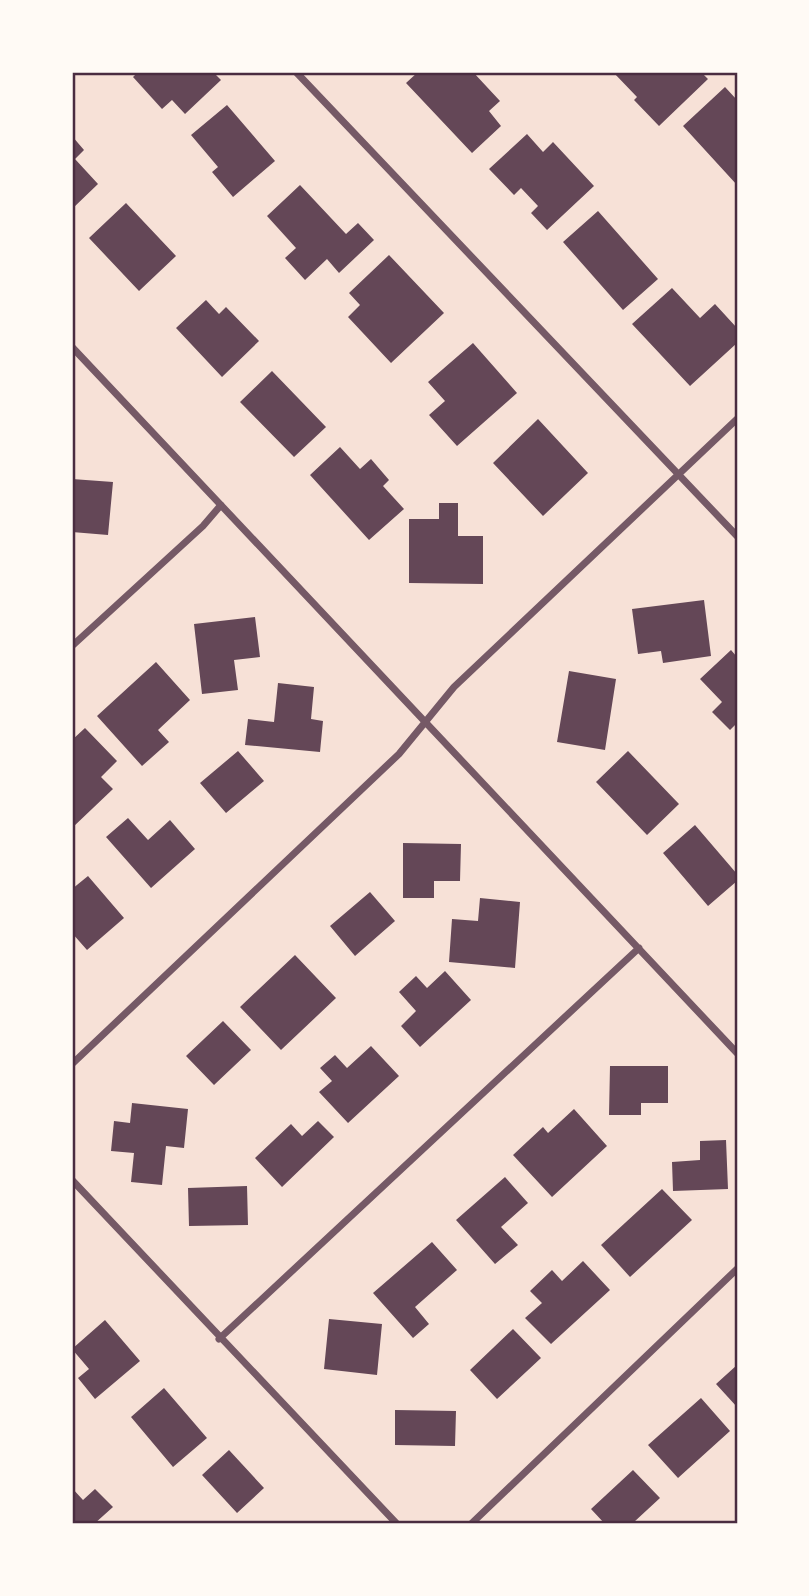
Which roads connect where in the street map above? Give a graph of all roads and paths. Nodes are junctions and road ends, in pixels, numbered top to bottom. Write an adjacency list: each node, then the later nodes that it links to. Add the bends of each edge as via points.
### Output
1 (296, 72): 4 (street)
2 (72, 347): 5 (street)
3 (737, 419): 4 (street)
4 (679, 474): 6 (street); 8 (street, via 454,687)
5 (220, 505): 7 (street); 8 (street)
6 (737, 536)
7 (72, 646)
8 (427, 723): 9 (street); 11 (street)
9 (639, 948): 10 (street); 14 (street)
10 (737, 1053)
11 (72, 1064)
12 (72, 1180): 14 (street)
13 (737, 1269): 16 (street)
14 (219, 1339): 15 (street)
15 (397, 1524)
16 (471, 1524)

